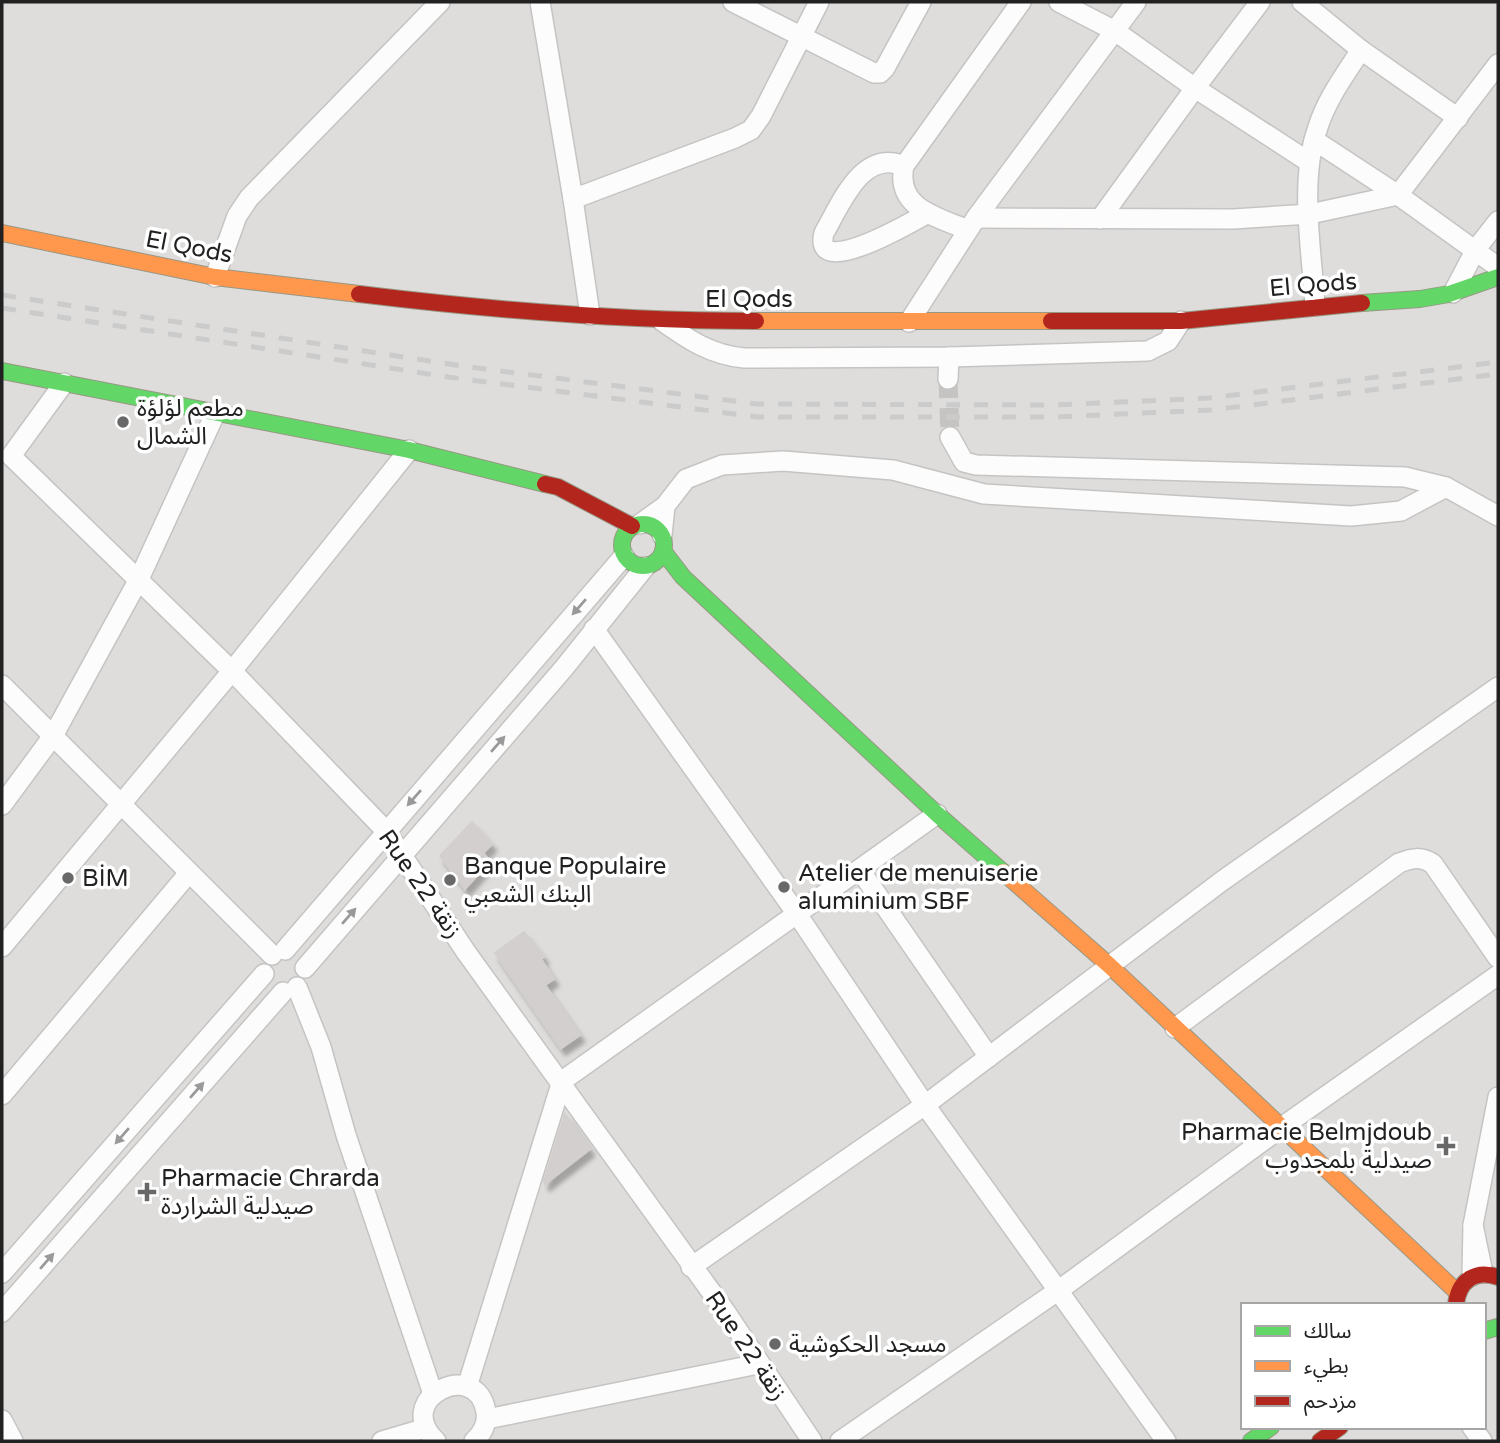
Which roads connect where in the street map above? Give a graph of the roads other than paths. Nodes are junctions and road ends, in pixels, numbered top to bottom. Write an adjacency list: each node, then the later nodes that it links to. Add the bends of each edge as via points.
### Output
1 (440, 2): 30 (street, via 249,198 237,216)
2 (540, 2): 21 (street)
3 (733, 2): 12 (street)
4 (819, 2): 12 (street)
5 (921, 2): 12 (street, via 880,73)
6 (1021, 2): 19 (street)
7 (1059, 2): 11 (street)
8 (1136, 2): 11 (street)
9 (1260, 2): 15 (street)
10 (1302, 2): 13 (street)
11 (1115, 31): 15 (street); 26 (street)
12 (801, 36): 21 (street, via 751,130)
13 (1361, 50): 16 (street); 17 (street, via 1333,92)
14 (1498, 64): 16 (street)
15 (1195, 88): 18 (street); 24 (street)
16 (1458, 118): 20 (street)
17 (1314, 140): 18 (street); 20 (street)
18 (1309, 162): 23 (street)
19 (904, 166): 22 (street, via 902,187 910,200); 22 (street, via 884,161 866,170 847,192 824,233 825,248 838,253 868,244)
20 (1398, 195): 23 (street); 28 (street)
21 (573, 199): 34 (street)
22 (928, 213): 26 (street)
23 (1310, 214): 24 (street); 33 (street)
24 (1100, 219): 26 (street)
25 (1498, 221): 28 (street)
26 (972, 224): 37 (street)
27 (2, 233): 30 (main road, El Qods)
28 (1476, 249): 29 (street); 32 (street)
29 (1498, 267)
30 (215, 277): 34 (main road, El Qods, via 465,307)
31 (1498, 277): 32 (main road, El Qods)
32 (1453, 293): 33 (main road, El Qods)
33 (1315, 306): 36 (main road, El Qods)
34 (590, 315): 35 (main road, El Qods)
35 (662, 321): 37 (main road, El Qods); 38 (street, via 706,349 732,357)
36 (1181, 321): 37 (main road, El Qods); 38 (street, via 1168,341 1148,351)
37 (909, 322)
38 (949, 357): 40 (street)
39 (2, 371): 41 (main road)
40 (948, 379)
41 (64, 383): 42 (main road); 45 (street, Rue 22 زنقة)
42 (215, 414): 44 (main road); 51 (street)
43 (950, 437): 46 (street, via 964,462 976,465 1405,477)
44 (409, 450): 49 (main road, via 558,487 594,506); 53 (street)
45 (6, 452): 51 (street, Rue 22 زنقة)
46 (1446, 487): 47 (street, via 1401,511 1351,516 984,494 893,470 783,461 722,465 698,474 685,479); 48 (street)
47 (665, 506): 49 (street); 50 (street)
48 (1498, 516)
49 (630, 536): 50 (main road, via 649,525); 50 (main road, via 629,562); 60 (street, one-way to 60)
50 (656, 554): 52 (street); 59 (main road)
51 (139, 579): 53 (street, Rue 22 زنقة); 56 (street)
52 (594, 629): 61 (street, one-way to 52); 64 (street)
53 (232, 671): 57 (street); 60 (street, Rue 22 زنقة)
54 (2, 685): 56 (street)
55 (1498, 687): 68 (street, via 1222,881)
56 (53, 736): 57 (street); 58 (street)
57 (121, 803): 63 (street); 65 (street)
58 (2, 805)
59 (937, 814): 62 (street); 68 (main road)
60 (386, 831): 61 (street, Rue 22 زنقة); 66 (street)
61 (401, 855): 69 (street, one-way to 61); 75 (street, Rue 22 زنقة)
62 (860, 870): 64 (street); 74 (street)
63 (188, 874): 66 (street); 76 (street)
64 (797, 914): 75 (street); 78 (street)
65 (2, 947)
66 (278, 953): 69 (street, via 298,956); 70 (street, via 264,967)
67 (1498, 958): 73 (street, via 1433,864 1409,859)
68 (1110, 966): 73 (main road); 74 (street)
69 (305, 968): 72 (street)
70 (264, 974): 72 (street, via 271,986); 82 (street, one-way to 82)
71 (1498, 975): 79 (street)
72 (290, 990): 86 (street, one-way to 72); 89 (street, via 321,1047)
73 (1175, 1028): 79 (main road)
74 (989, 1057): 78 (street)
75 (562, 1081): 81 (street, Rue 22 زنقة); 88 (street)
76 (2, 1095)
77 (1498, 1097): 83 (street, via 1473,1224)
78 (925, 1105): 81 (street); 84 (street)
79 (1282, 1127): 80 (main road); 84 (street)
80 (1408, 1247): 83 (main road); 85 (main road)
81 (691, 1267): 87 (street, Rue 22 زنقة)
82 (2, 1273)
83 (1486, 1275): 85 (main road)
84 (1059, 1290): 99 (street); 100 (street)
85 (1456, 1301)
86 (2, 1312)
87 (758, 1364): 90 (street); 98 (street, Rue 22 زنقة)
88 (467, 1387): 89 (street, via 449,1385); 90 (street, via 482,1399)
89 (433, 1394): 94 (street, via 424,1410)
90 (486, 1419): 95 (street)
91 (2, 1420): 96 (street)
92 (1268, 1429): 101 (main road)
93 (1337, 1429): 102 (main road)
94 (431, 1434): 97 (street)
95 (478, 1440)
96 (13, 1441)
97 (382, 1441)
98 (811, 1441)
99 (840, 1441)
100 (1166, 1441)
101 (1251, 1441)
102 (1320, 1441)

